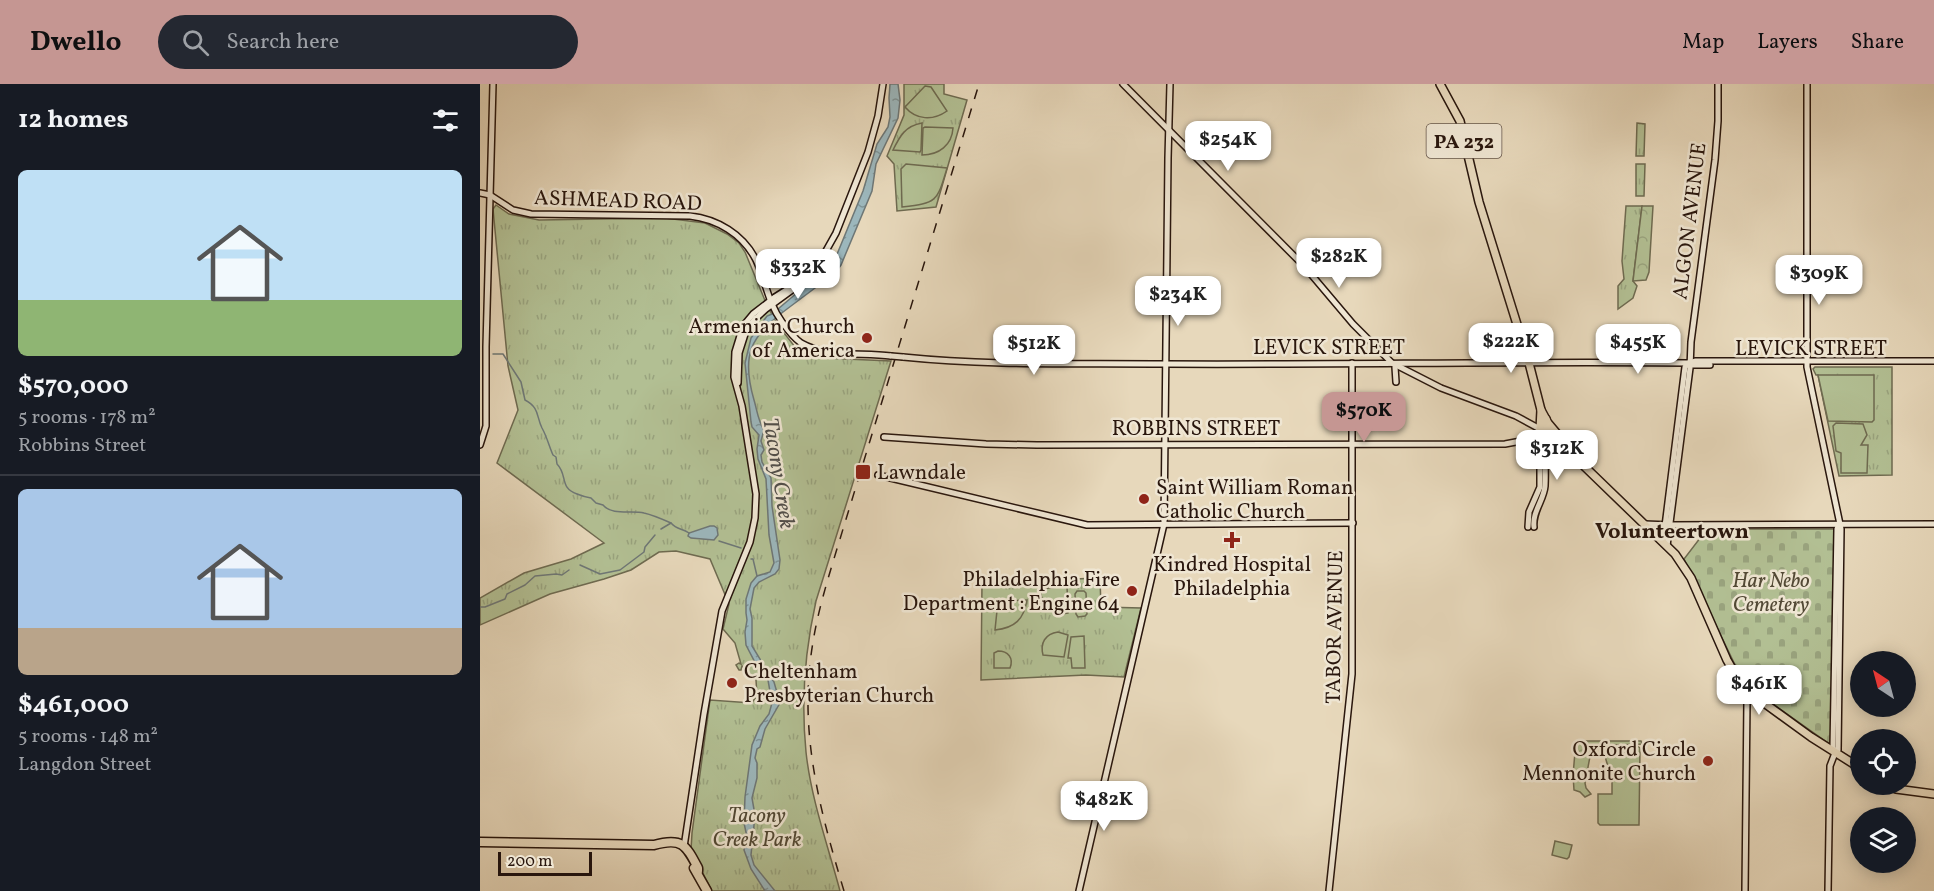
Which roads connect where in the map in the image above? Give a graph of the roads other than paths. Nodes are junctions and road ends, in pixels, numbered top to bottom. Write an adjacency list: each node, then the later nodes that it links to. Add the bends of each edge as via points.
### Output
1 (493, 84): 10 (street)
2 (883, 84): 11 (street, via 868,152 827,250 803,282)
3 (1123, 84): 8 (street)
4 (1170, 84): 8 (street)
5 (1440, 84): 17 (main road, PA 232, via 1460,121 1479,202)
6 (1718, 84): 18 (street, ALGON AVENUE, via 1715,160)
7 (1807, 84): 13 (street)
8 (1169, 130): 16 (street, via 1304,266); 19 (street)
9 (480, 193): 10 (street, ASHMEAD ROAD)
10 (490, 195): 11 (street, ASHMEAD ROAD, via 524,213 690,216 714,222 730,230 752,254); 27 (street, via 486,426)
11 (772, 305): 12 (street, ASHMEAD ROAD, via 800,342 818,350); 21 (street, via 746,331 739,353); 21 (street, via 753,314 743,326 734,363)
12 (897, 357): 19 (street, LEVICK STREET, via 987,363)
13 (1807, 362): 14 (street, LEVICK STREET); 18 (street, LEVICK STREET); 36 (street)
14 (1934, 362)
15 (1352, 363): 16 (street, LEVICK STREET); 19 (street, LEVICK STREET); 26 (street, TABOR AVENUE)
16 (1392, 363): 17 (street, LEVICK STREET); 20 (street); 24 (street)
17 (1529, 363): 18 (street, LEVICK STREET); 22 (main road, PA 232)
18 (1689, 363): 35 (street, ALGON AVENUE)
19 (1166, 364): 28 (street)
20 (1396, 382)
21 (738, 384): 48 (street, via 756,494 755,518 750,542 721,614)
22 (1541, 410): 23 (main road, PA 232); 24 (main road, PA 232)
23 (1546, 419): 24 (main road); 29 (main road, PA 232)
24 (1542, 431): 26 (street, ROBBINS STREET, via 1510,444); 29 (main road); 30 (street); 30 (street, via 1540,487 1529,513 1531,527 1545,488)
25 (884, 437): 28 (street, ROBBINS STREET, via 986,444)
26 (1353, 444): 28 (street, ROBBINS STREET); 32 (street, TABOR AVENUE)
27 (480, 445)
28 (1165, 445): 33 (street)
29 (1569, 452): 30 (street, via 1555,454); 34 (main road, PA 232)
30 (1545, 466)
31 (878, 475): 33 (street, via 1087,525)
32 (1353, 523): 33 (street); 51 (street, TABOR AVENUE, via 1353,674)
33 (1164, 524): 50 (street)
34 (1645, 524): 35 (street); 39 (main road, PA 232)
35 (1668, 524): 38 (street); 39 (street, ALGON AVENUE)
36 (1839, 524): 37 (street); 38 (street); 43 (street, via 1839,697)
37 (1934, 524)
38 (1682, 525): 39 (street)
39 (1666, 542): 40 (main road, PA 232, via 1687,571)
40 (1734, 673): 41 (main road, PA 232); 42 (street)
41 (1749, 692): 42 (street); 43 (main road, PA 232)
42 (1747, 703): 52 (street)
43 (1835, 753): 44 (main road, PA 232); 53 (street, via 1830,766)
44 (1850, 762)
45 (1916, 792): 46 (main road)
46 (1934, 794)
47 (480, 842): 48 (highway)
48 (684, 847): 49 (highway, via 689,850)
49 (707, 891)
50 (1079, 891)
51 (1329, 891)
52 (1745, 891)
53 (1828, 891)

